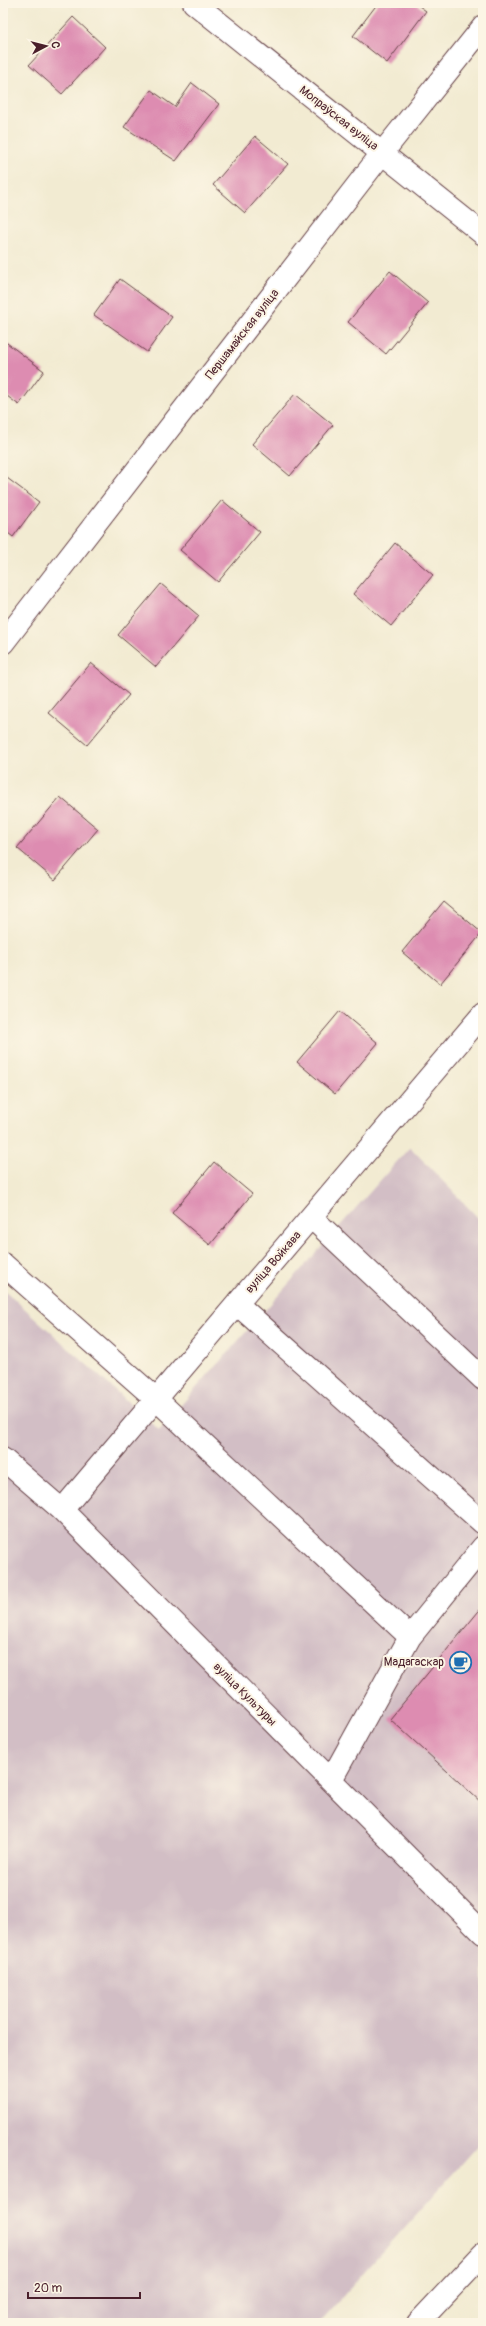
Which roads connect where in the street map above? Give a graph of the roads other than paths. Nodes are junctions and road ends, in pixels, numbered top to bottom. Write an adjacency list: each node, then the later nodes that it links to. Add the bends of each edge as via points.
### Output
1 (194, 3): 3 (street, Мопраўская вуліца)
2 (483, 28): 3 (street, Першамайская вуліца)
3 (383, 152): 4 (street, Мопраўская вуліца); 5 (street, Першамайская вуліца)
4 (483, 234)
5 (3, 643)
6 (483, 1014): 7 (street, вуліца Войкава)
7 (311, 1217): 9 (street, вуліца Войкава); 10 (street)
8 (3, 1264): 11 (street)
9 (237, 1304): 11 (street, вуліца Войкава); 14 (street)
10 (483, 1378)
11 (156, 1400): 13 (street, вуліца Войкава); 16 (street)
12 (3, 1459): 13 (street, вуліца Культуры)
13 (62, 1510): 17 (street, вуліца Культуры)
14 (483, 1522)
15 (483, 1547): 16 (street)
16 (410, 1637): 17 (street)
17 (331, 1780): 18 (street, вуліца Культуры)
18 (483, 1933)
19 (483, 2254): 20 (street)
20 (418, 2323)

